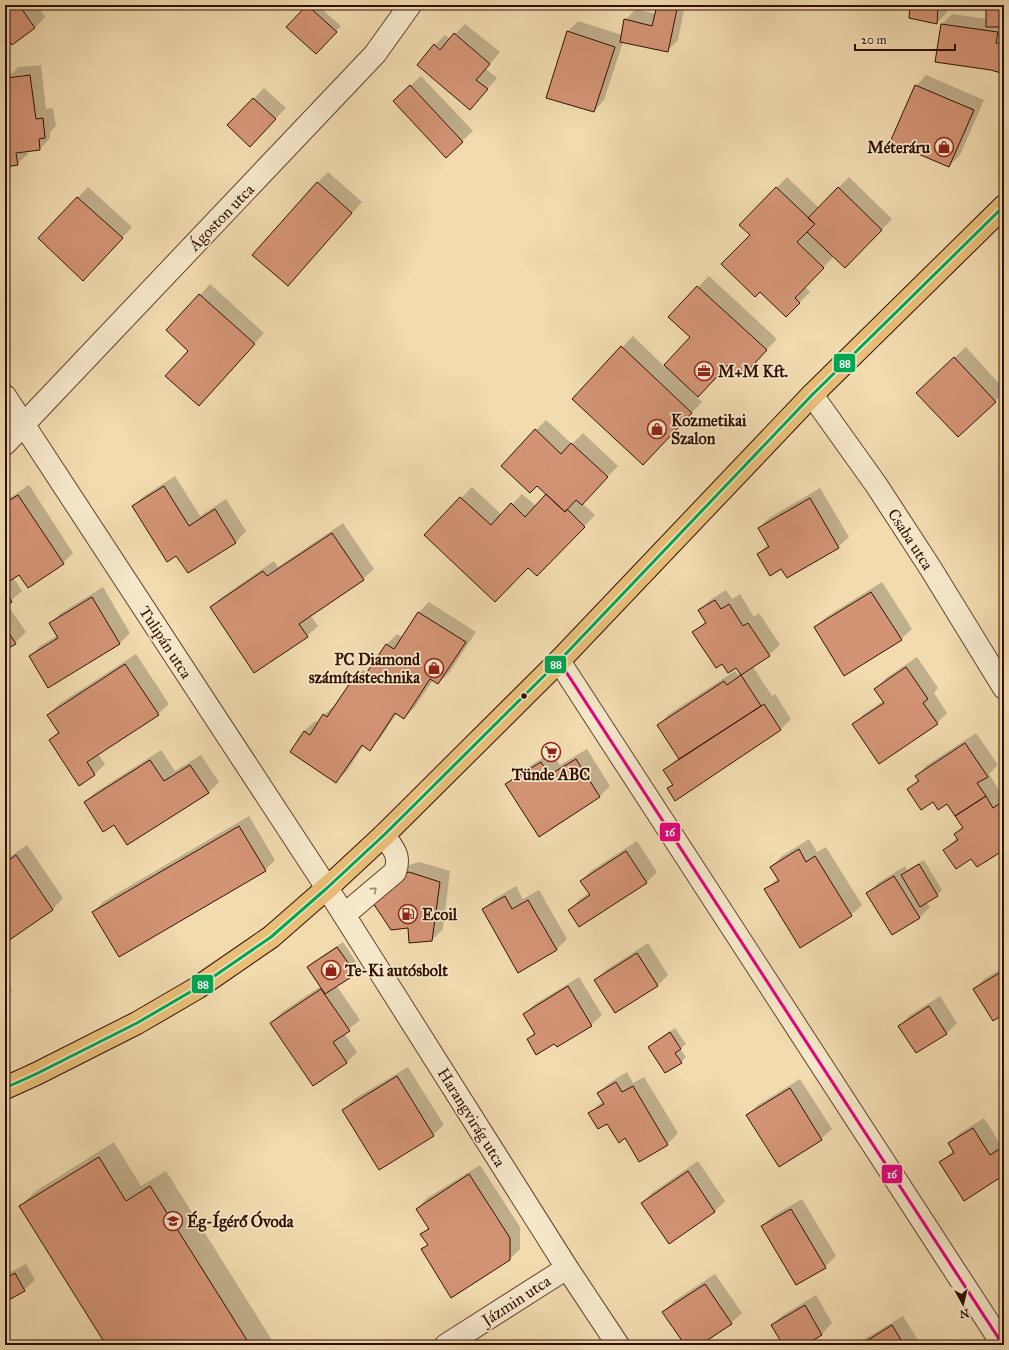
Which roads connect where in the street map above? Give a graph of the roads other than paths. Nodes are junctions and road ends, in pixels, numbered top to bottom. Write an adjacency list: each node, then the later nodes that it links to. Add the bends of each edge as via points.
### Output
1 (410, 5): 5 (street, Ágoston utca, via 376,54)
2 (1004, 206): 3 (main road)
3 (812, 395): 7 (main road); 8 (street, Csaba utca, via 877,486)
4 (5, 396): 5 (street, Tulipán utca)
5 (24, 424): 6 (street, Ágoston utca); 10 (street, Tulipán utca)
6 (5, 444)
7 (559, 661): 9 (main road); 16 (street)
8 (1004, 688)
9 (384, 835): 10 (main road); 11 (street, one-way to 9, via 395,872 397,854)
10 (327, 888): 11 (street, Harangvirág utca); 12 (main road, via 271,937 197,988 138,1023)
11 (344, 915): 13 (street, Harangvirág utca)
12 (5, 1088)
13 (566, 1268): 14 (street, Jázmin utca); 15 (street, Harangvirág utca)
14 (446, 1345)
15 (618, 1345)
16 (1003, 1345)

